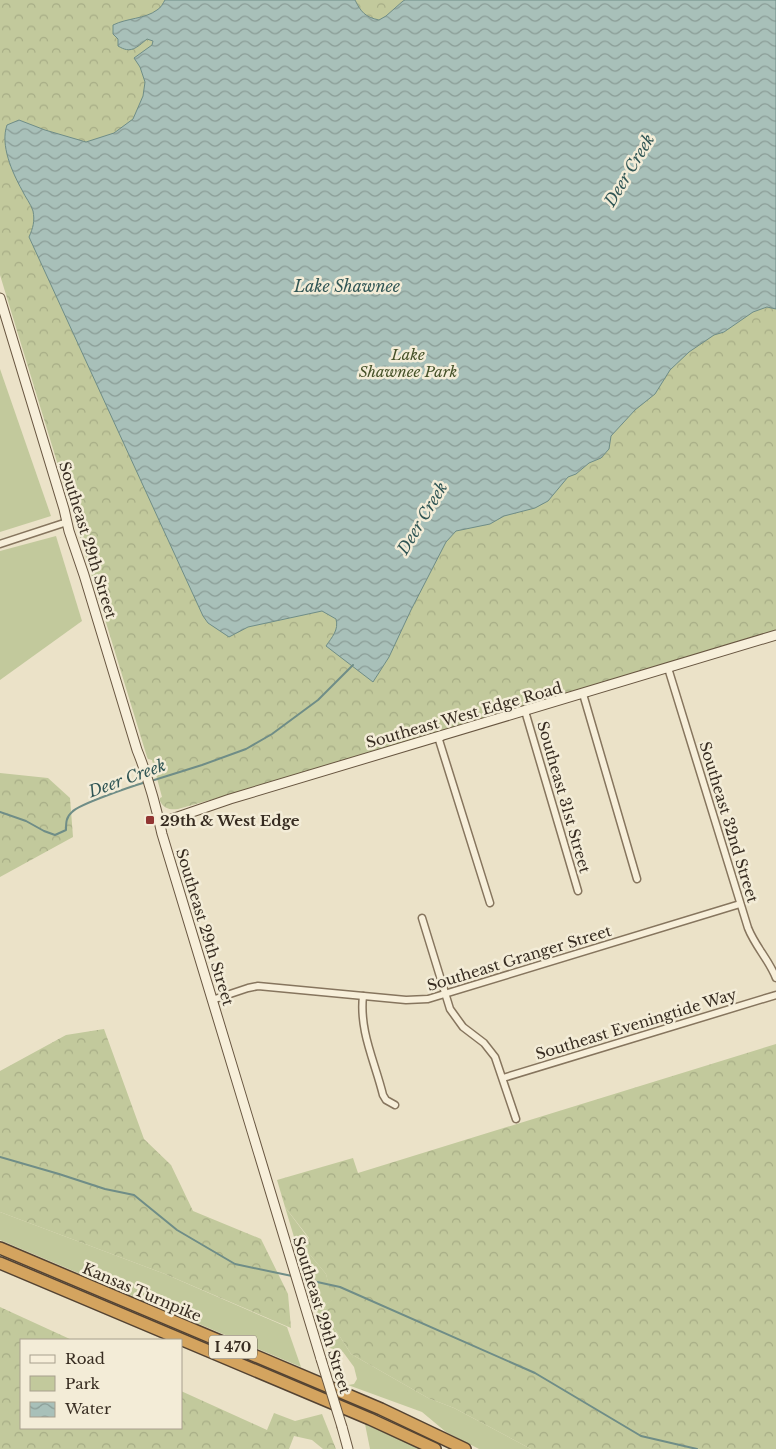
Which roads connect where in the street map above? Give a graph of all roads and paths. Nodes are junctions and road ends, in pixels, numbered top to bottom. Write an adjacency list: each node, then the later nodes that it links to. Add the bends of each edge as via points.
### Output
1 (0, 298): 2 (main road, Southeast 29th Street)
2 (67, 522): 3 (street); 9 (main road, Southeast 29th Street)
3 (0, 544)
4 (776, 635): 5 (main road, Southeast West Edge Road)
5 (668, 668): 6 (main road, Southeast West Edge Road); 13 (street, Southeast 32nd Street)
6 (583, 694): 7 (main road, Southeast West Edge Road); 10 (street)
7 (526, 711): 8 (main road, Southeast West Edge Road); 11 (street, Southeast 31st Street)
8 (443, 735): 9 (main road, Southeast West Edge Road, via 230,798); 12 (street, via 439,740)
9 (160, 823): 19 (main road, Southeast 29th Street)
10 (637, 879)
11 (578, 891)
12 (490, 903)
13 (740, 904): 15 (street, Southeast 32nd Street, via 751,934); 16 (street, Southeast Granger Street)
14 (422, 918): 16 (street)
15 (776, 978)
16 (445, 994): 18 (street, Southeast Granger Street, via 413,1000); 20 (street, via 456,1019 491,1050)
17 (776, 994): 20 (street, Southeast Eveningtide Way)
18 (363, 996): 19 (street, Southeast Granger Street, via 258,986); 21 (street, via 365,1035 383,1095)
19 (212, 1000): 27 (main road, Southeast 29th Street, bridge)
20 (503, 1078): 22 (street)
21 (395, 1105)
22 (516, 1119)
23 (0, 1248): 29 (highway, Kansas Turnpike / I 470, via 372,1406)
24 (0, 1264): 25 (highway, Kansas Turnpike / I 470)
25 (179, 1339)
26 (182, 1340): 28 (highway, Kansas Turnpike / I 470)
27 (348, 1449)
28 (435, 1449)
29 (465, 1449)

